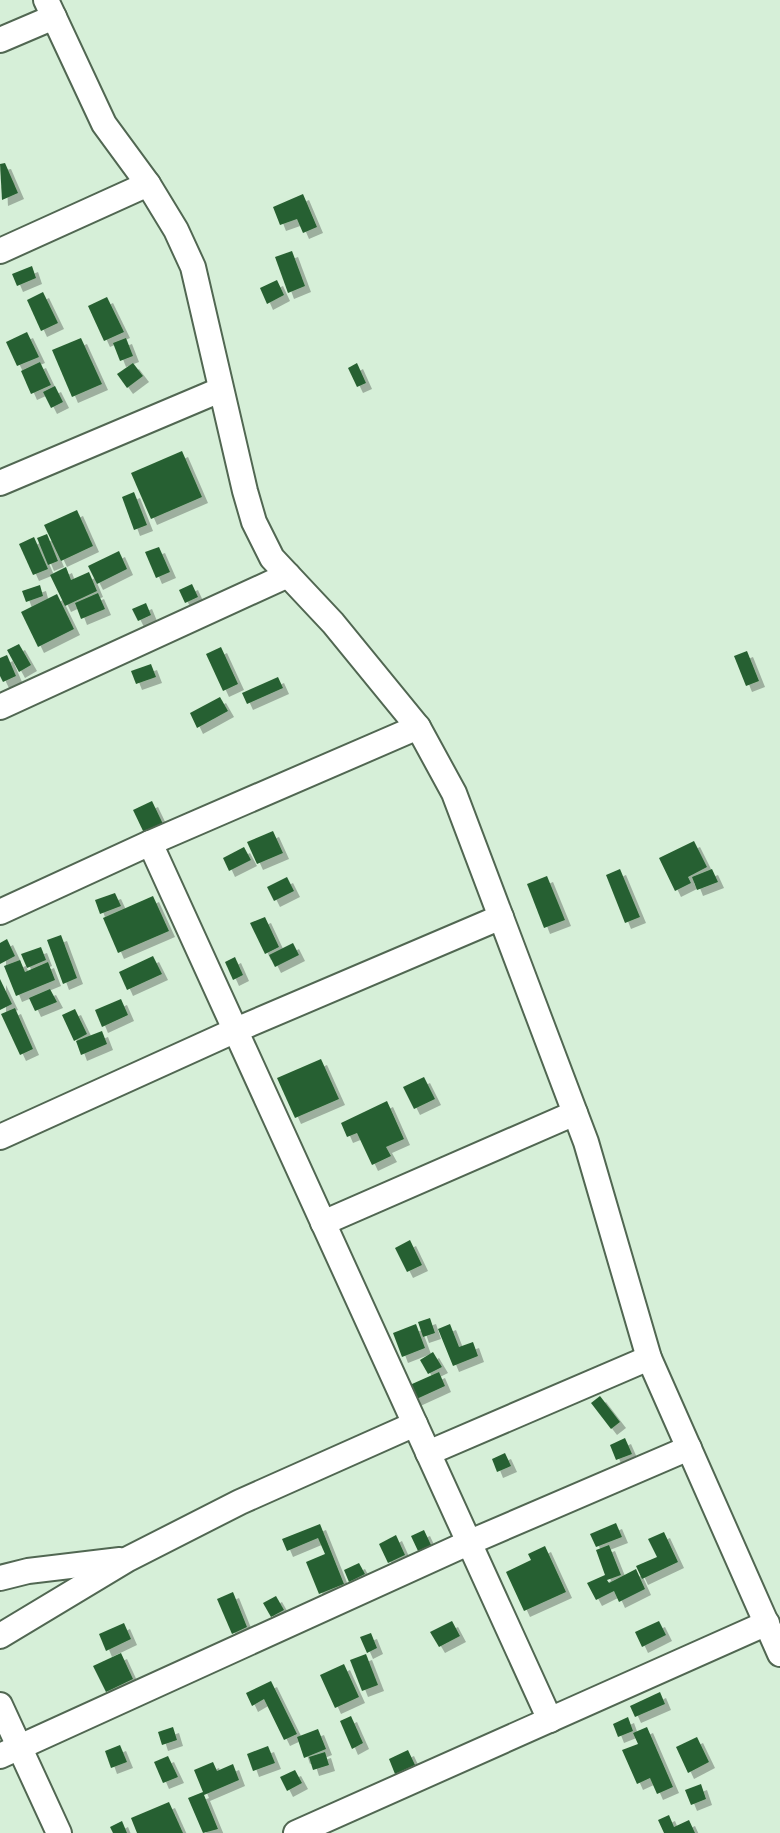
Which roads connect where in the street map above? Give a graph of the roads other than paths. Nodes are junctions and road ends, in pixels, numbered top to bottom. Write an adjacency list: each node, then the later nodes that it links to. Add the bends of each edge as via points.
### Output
1 (50, 8): 2 (street); 3 (street, via 104,124)
2 (0, 40)
3 (148, 184): 4 (street); 5 (street, via 193,267)
4 (0, 251)
5 (220, 390): 6 (street); 7 (street, via 254,522 272,558)
6 (0, 483)
7 (288, 575): 8 (street); 9 (street)
8 (0, 707)
9 (418, 727): 10 (street); 12 (street, via 454,793)
10 (150, 843): 11 (street); 13 (street)
11 (0, 912)
12 (501, 916): 13 (street); 14 (street)
13 (236, 1030): 15 (street); 16 (street)
14 (575, 1113): 16 (street); 17 (street)
15 (0, 1138)
16 (323, 1223): 18 (street)
17 (649, 1358): 19 (street); 20 (street)
18 (415, 1424): 20 (street); 22 (street, via 240,1502)
19 (689, 1448): 21 (street); 24 (street)
20 (428, 1453): 21 (street)
21 (468, 1543): 28 (street); 29 (street)
22 (128, 1559): 23 (street); 25 (street)
23 (0, 1578)
24 (767, 1623): 26 (street); 28 (street)
25 (0, 1636)
26 (780, 1654)
27 (0, 1705): 29 (street)
28 (550, 1720): 31 (street)
29 (9, 1751): 30 (street)
30 (60, 1833)
31 (296, 1833)

